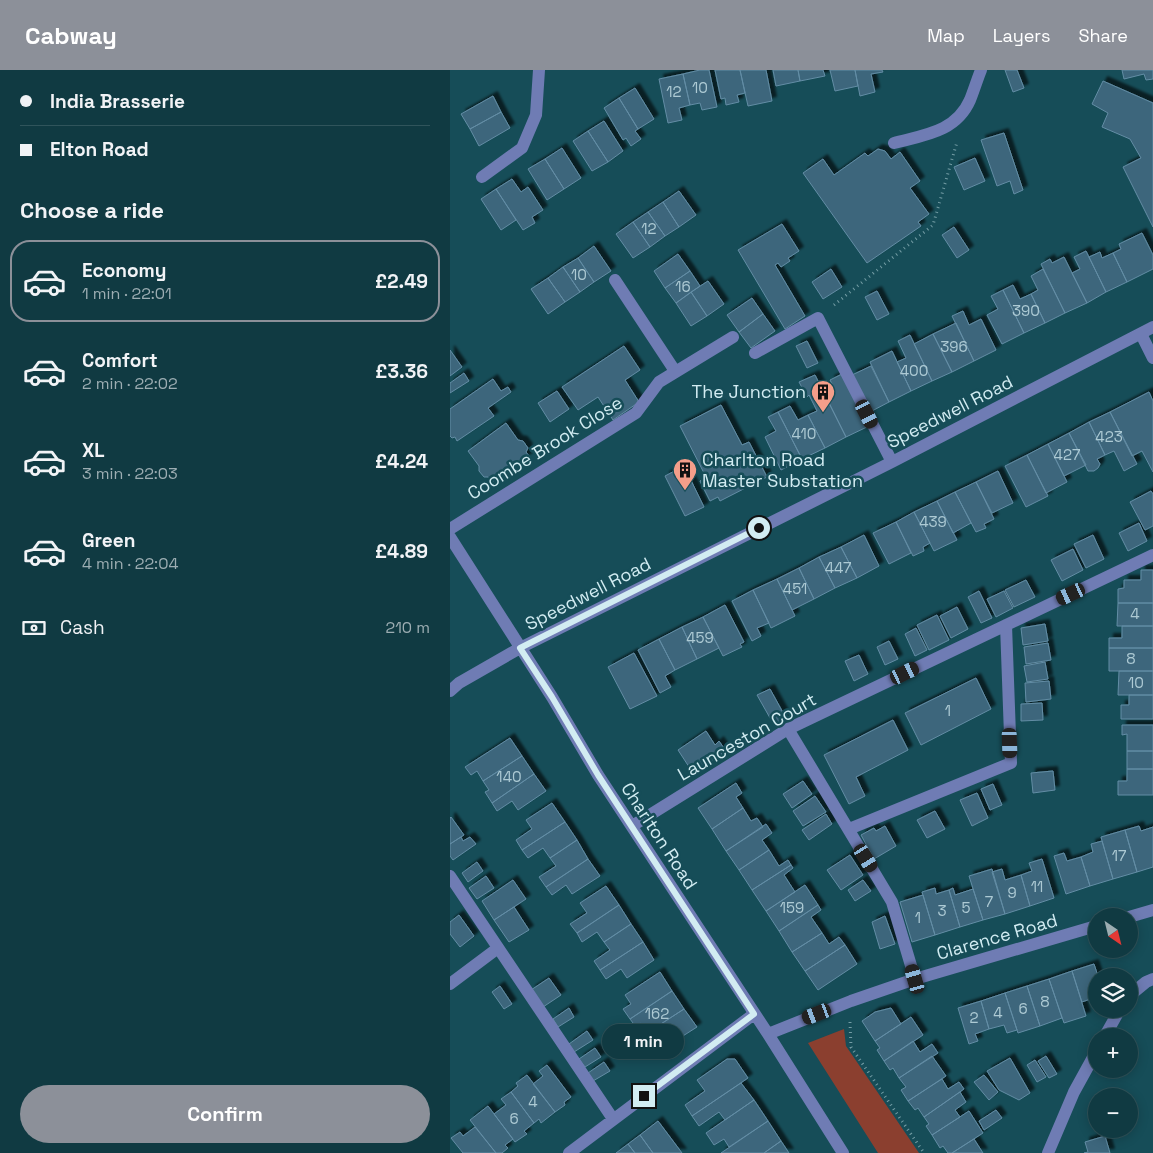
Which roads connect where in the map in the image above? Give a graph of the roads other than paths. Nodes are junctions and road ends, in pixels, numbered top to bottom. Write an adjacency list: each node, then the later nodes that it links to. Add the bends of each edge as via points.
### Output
1 (539, 70): 4 (street, via 536,115 522,148)
2 (981, 70): 3 (street, via 970,102 954,122 939,131)
3 (894, 143)
4 (482, 177)
5 (615, 280): 11 (street)
6 (1153, 327): 7 (street, Speedwell Road)
7 (1141, 334): 10 (street); 12 (street, Speedwell Road)
8 (733, 337): 11 (street, Coombe Brook Close)
9 (755, 353): 12 (street, via 818,318)
10 (1153, 358)
11 (675, 371): 13 (street, Coombe Brook Close, via 658,382 636,413)
12 (892, 462): 17 (street, Speedwell Road)
13 (450, 529)
14 (450, 537): 17 (street, Charlton Road)
15 (1153, 555): 16 (street, Launceston Court)
16 (1006, 625): 19 (street, Launceston Court); 21 (street, via 1011,763)
17 (520, 648): 18 (street, Speedwell Road); 20 (street, Charlton Road)
18 (450, 691)
19 (788, 729): 20 (street, Launceston Court); 21 (street)
20 (632, 826): 31 (street, Charlton Road)
21 (849, 829): 27 (street, via 892,902)
22 (450, 876): 26 (street)
23 (1153, 910): 24 (street)
24 (1138, 914)
25 (1088, 928): 27 (street, Clarence Road)
26 (498, 948): 29 (street); 34 (street)
27 (915, 979): 32 (street, Clarence Road)
28 (1153, 980): 30 (street)
29 (450, 984)
30 (1138, 989)
31 (754, 1014): 32 (street, Charlton Road); 34 (street)
32 (768, 1034): 36 (street, Charlton Road)
33 (1088, 1067): 37 (street)
34 (612, 1119): 35 (street)
35 (569, 1153)
36 (843, 1153)
37 (1048, 1153)

